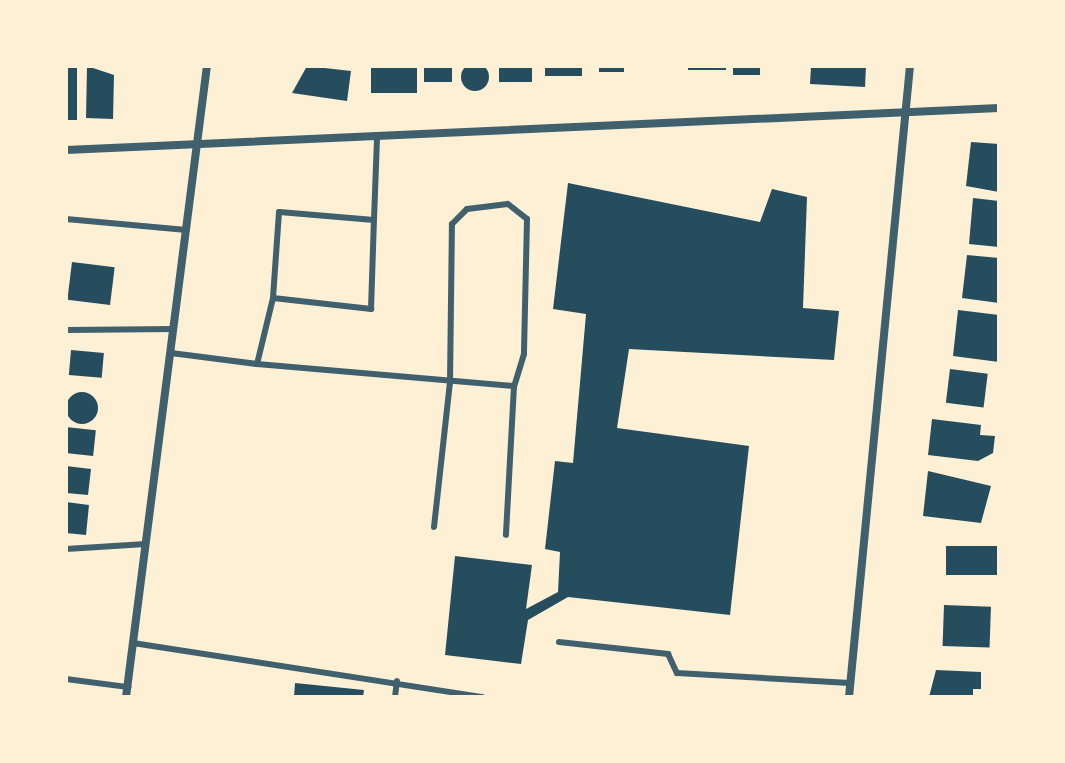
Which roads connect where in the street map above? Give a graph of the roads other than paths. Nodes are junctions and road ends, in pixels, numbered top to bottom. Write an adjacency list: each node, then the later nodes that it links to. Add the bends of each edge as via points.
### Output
1 (207, 66): 6 (street)
2 (910, 66): 4 (street)
3 (999, 108): 4 (street)
4 (905, 113): 5 (street); 26 (street)
5 (377, 140): 6 (street); 9 (lane)
6 (197, 149): 7 (street); 10 (street)
7 (66, 150)
8 (66, 219): 10 (lane)
9 (374, 220): 11 (lane, via 279,212); 11 (lane, via 371,309)
10 (187, 230): 12 (street)
11 (273, 298): 15 (lane)
12 (174, 329): 13 (lane); 14 (street)
13 (66, 330)
14 (171, 353): 15 (lane); 20 (street)
15 (257, 364): 16 (lane)
16 (450, 383): 17 (lane); 17 (lane, via 452,224 467,209 508,204 527,219 524,354); 18 (lane)
17 (514, 386): 19 (lane)
18 (434, 527)
19 (506, 535)
20 (146, 544): 21 (lane); 23 (street)
21 (66, 549)
22 (559, 642): 26 (lane, via 668,654 677,673)
23 (133, 643): 25 (lane); 27 (street)
24 (66, 679): 27 (lane)
25 (397, 681): 29 (lane); 30 (lane)
26 (850, 683): 31 (street)
27 (128, 687): 28 (street)
28 (126, 697)
29 (395, 697)
30 (483, 697)
31 (849, 697)

